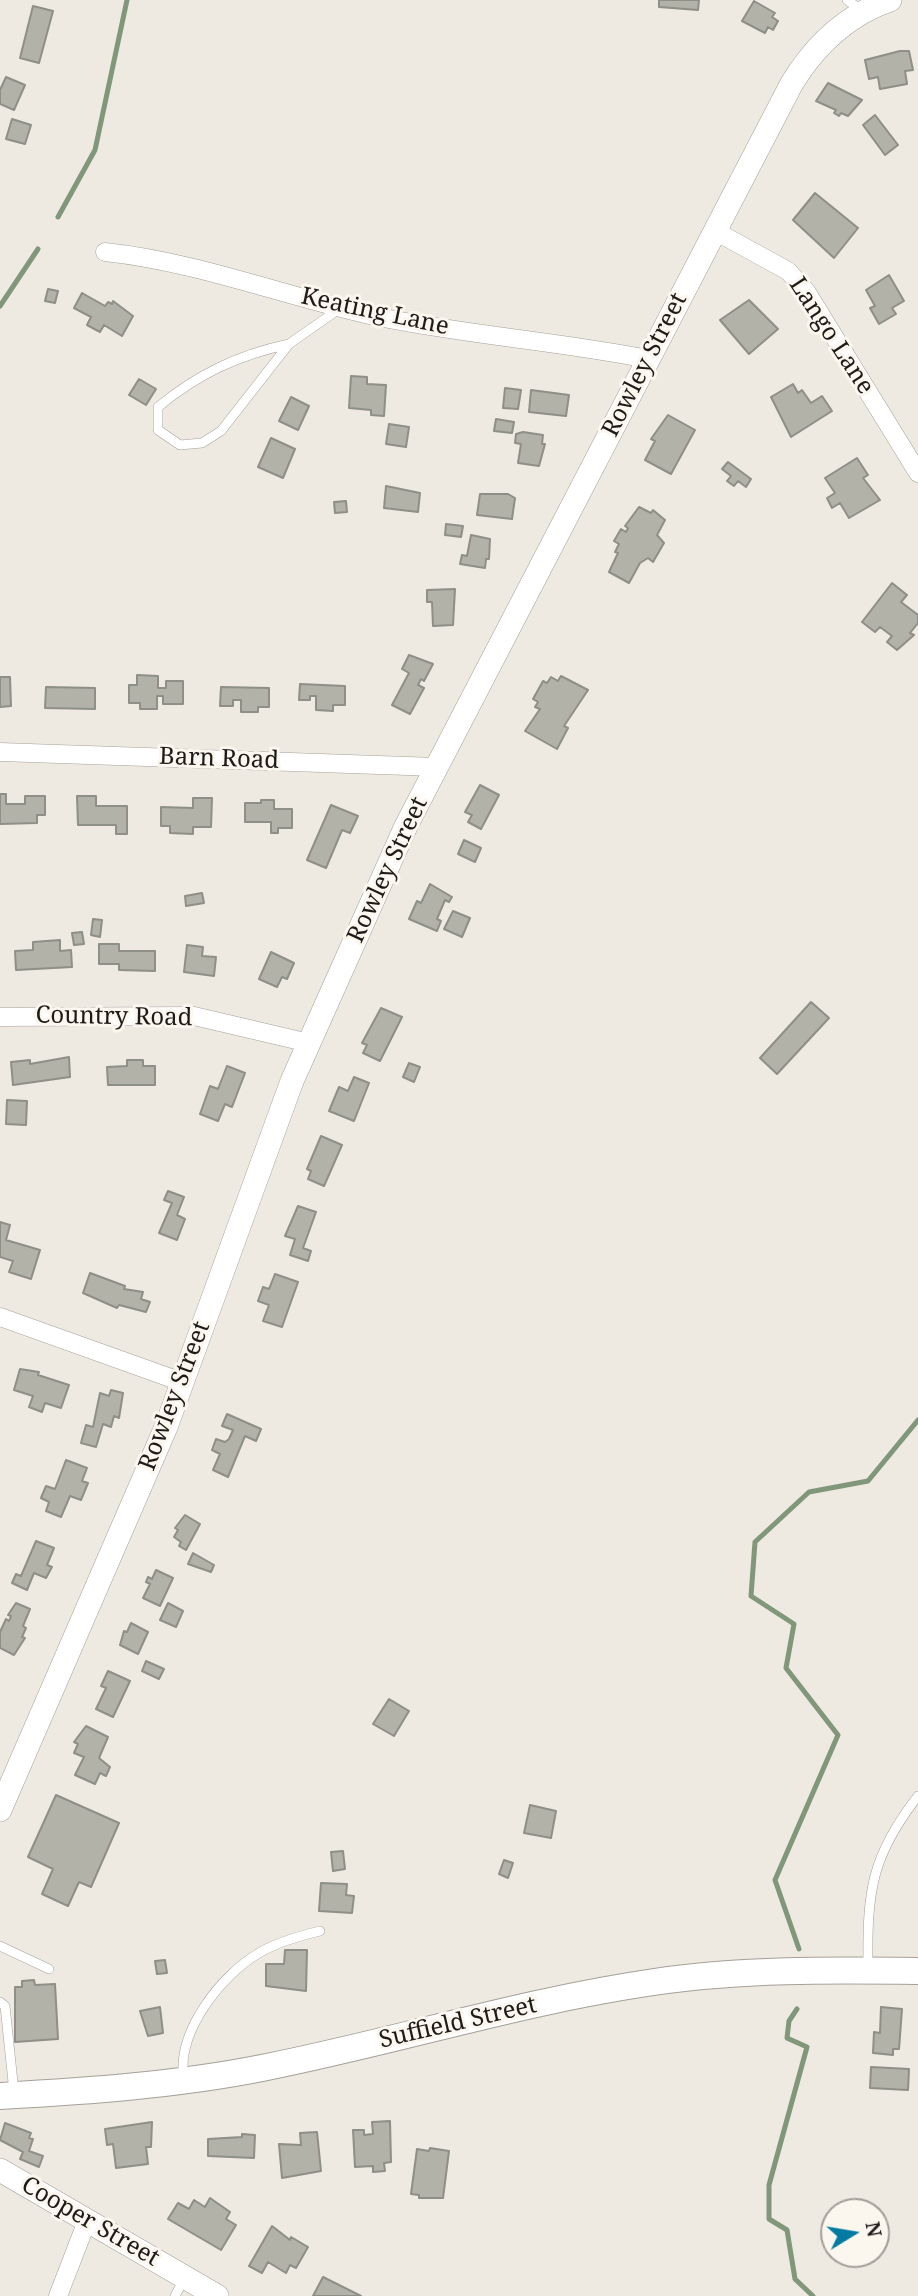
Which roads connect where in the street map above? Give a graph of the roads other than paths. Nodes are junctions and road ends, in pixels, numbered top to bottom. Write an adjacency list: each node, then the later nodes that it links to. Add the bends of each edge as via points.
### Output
1 (890, 0): 2 (street, Rowley Street)
2 (855, 6): 3 (street, Rowley Street, via 802,67)
3 (715, 231): 7 (street, Rowley Street); 8 (street, Lango Lane, via 788,271 806,290)
4 (105, 252): 5 (street, Keating Lane, via 201,267)
5 (340, 308): 6 (lane); 7 (street, Keating Lane, via 442,329 557,342)
6 (289, 344): 6 (lane, via 221,431 202,443 180,445 158,430 158,407 184,386 222,364)
7 (648, 359): 10 (street, Rowley Street)
8 (918, 473)
9 (0, 752): 10 (street, Barn Road)
10 (437, 767): 12 (street, Rowley Street)
11 (0, 1017): 12 (street, Country Road, via 194,1016)
12 (309, 1043): 14 (street, Rowley Street)
13 (0, 1317): 14 (street)
14 (182, 1382): 16 (street, Rowley Street)
15 (918, 1796): 20 (lane, via 894,1826 877,1865 867,1916)
16 (0, 1810)
17 (320, 1931): 23 (lane, via 258,1954 225,1982 209,2001 188,2043 181,2063)
18 (0, 1946): 19 (lane)
19 (49, 1969)
20 (868, 1971): 21 (main road, Suffield Street); 23 (main road, Suffield Street, via 734,1974 635,1985 287,2063)
21 (918, 1971)
22 (0, 2002): 24 (lane, via 5,2006)
23 (184, 2081): 24 (main road, Suffield Street)
24 (6, 2083)
25 (0, 2170): 26 (street, Cooper Street)
26 (87, 2221): 27 (street, Cooper Street); 28 (street)
27 (180, 2287): 29 (street, Cooper Street)
28 (58, 2296)
29 (217, 2296)

